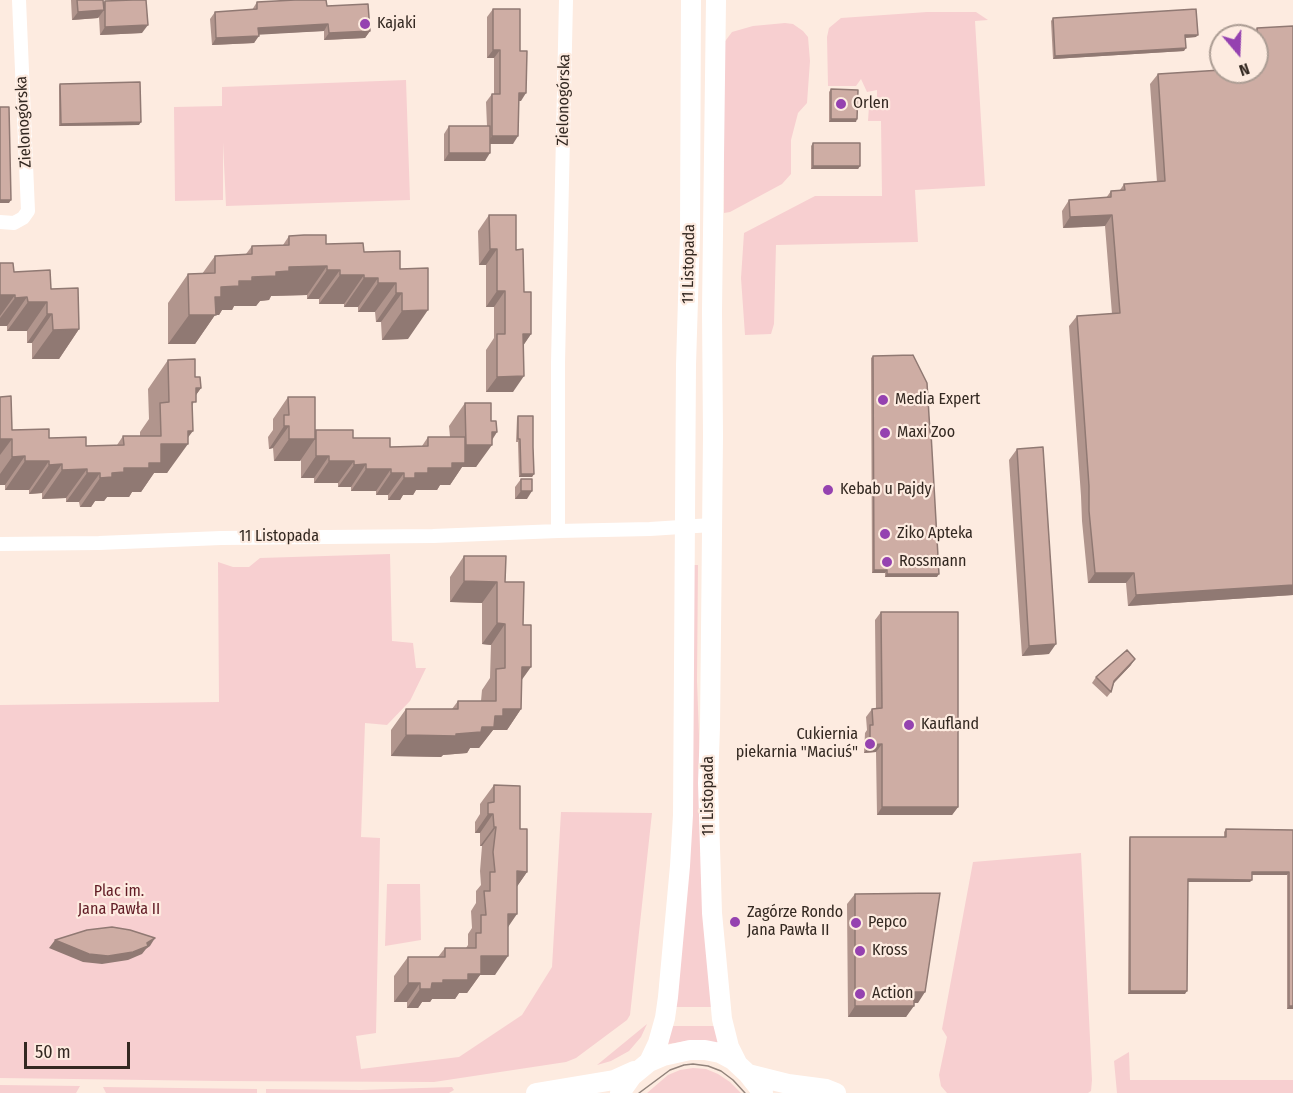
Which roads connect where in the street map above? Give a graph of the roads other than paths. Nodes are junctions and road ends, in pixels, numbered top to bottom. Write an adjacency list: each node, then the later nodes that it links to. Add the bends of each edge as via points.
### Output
1 (19, 0): 6 (street, Zielonogórska, via 28,211 14,223)
2 (566, 0): 11 (street, Zielonogórska)
3 (691, 0): 5 (main road, 11 Listopada)
4 (716, 10): 5 (main road); 8 (main road, 11 Listopada)
5 (691, 20): 7 (main road, 11 Listopada)
6 (0, 222)
7 (690, 234): 8 (main road); 10 (main road, 11 Listopada)
8 (713, 234): 9 (main road, 11 Listopada)
9 (712, 525): 10 (street, 11 Listopada); 14 (main road, 11 Listopada, via 708,783 712,913 722,1019 729,1047)
10 (685, 527): 11 (street, 11 Listopada); 13 (main road, 11 Listopada, via 681,866 665,1018 658,1043)
11 (558, 531): 12 (street, 11 Listopada)
12 (0, 544)
13 (644, 1065): 14 (main road, via 676,1052 705,1050 720,1053); 15 (main road, via 614,1080); 16 (main road)
14 (742, 1069): 17 (main road); 18 (main road, via 788,1084)
15 (536, 1093)
16 (620, 1093)
17 (763, 1093)
18 (836, 1093)

